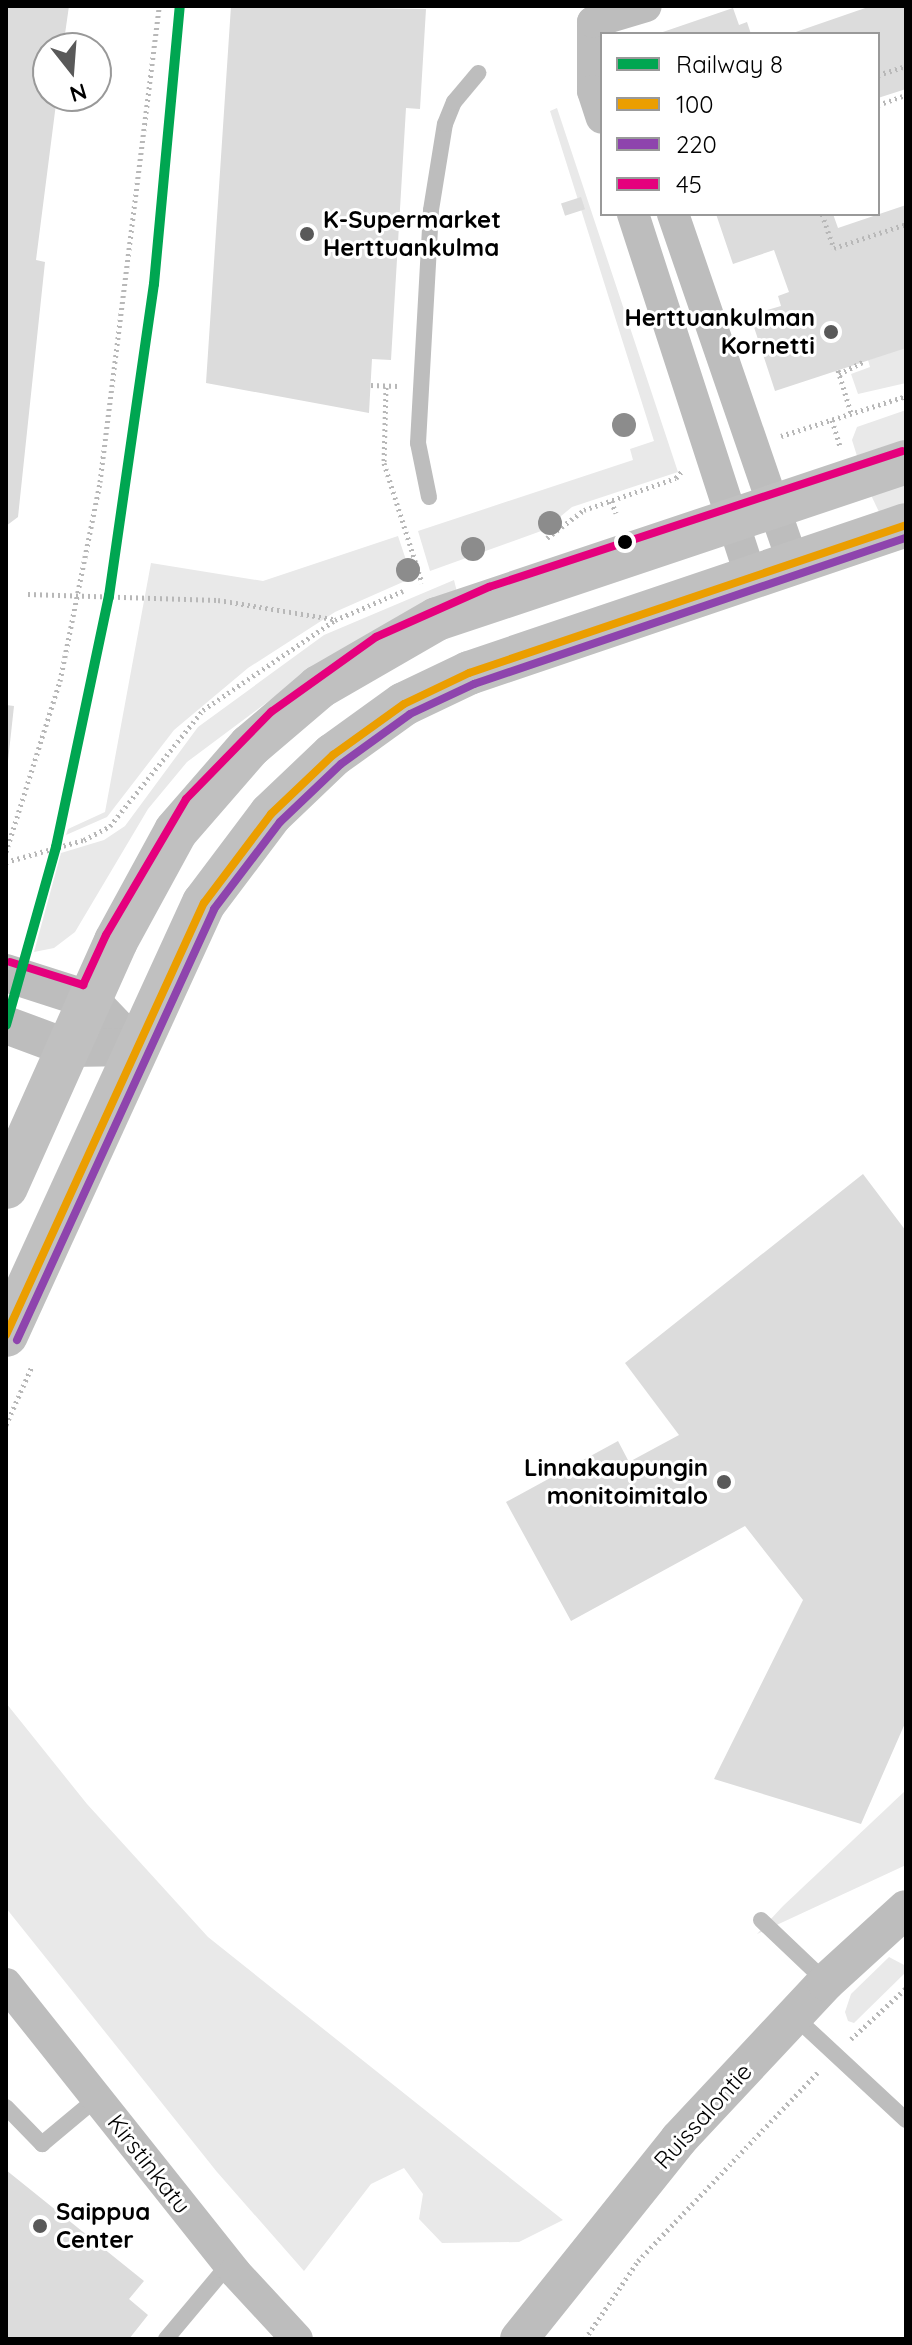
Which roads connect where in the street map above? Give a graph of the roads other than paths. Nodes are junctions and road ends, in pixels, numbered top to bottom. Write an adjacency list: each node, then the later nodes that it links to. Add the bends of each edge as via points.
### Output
1 (646, 6): 2 (street)
2 (594, 22): 4 (street, via 593,91)
3 (478, 73): 8 (lane, via 454,102 445,124 431,210 418,443)
4 (600, 112)
5 (634, 216): 10 (street)
6 (674, 216): 9 (street)
7 (906, 462): 9 (main road)
8 (429, 497)
9 (774, 505): 10 (main road); 12 (street)
10 (731, 518): 13 (street); 15 (main road, via 437,619 319,687 250,746 176,831)
11 (906, 525): 12 (main road)
12 (793, 563): 13 (main road)
13 (751, 577): 17 (main road, via 469,673 368,728 295,790 225,872 183,940)
14 (6, 973): 15 (street)
15 (90, 1000): 17 (street); 18 (main road)
16 (6, 1025): 18 (street)
17 (135, 1047): 18 (street); 20 (main road)
18 (68, 1048): 19 (main road)
19 (6, 1187)
20 (6, 1335)
21 (906, 1909): 23 (street, Ruissalontie)
22 (761, 1920): 23 (lane)
23 (826, 1982): 25 (street, Ruissalontie)
24 (7, 1985): 26 (street, Kirstinkatu)
25 (794, 2016): 28 (lane); 32 (street, Ruissalontie, via 679,2139)
26 (97, 2098): 27 (lane, via 42,2144); 29 (street, Kirstinkatu)
27 (6, 2107)
28 (906, 2120)
29 (229, 2264): 30 (lane); 31 (street, Kirstinkatu)
30 (166, 2339)
31 (297, 2339)
32 (519, 2339)

